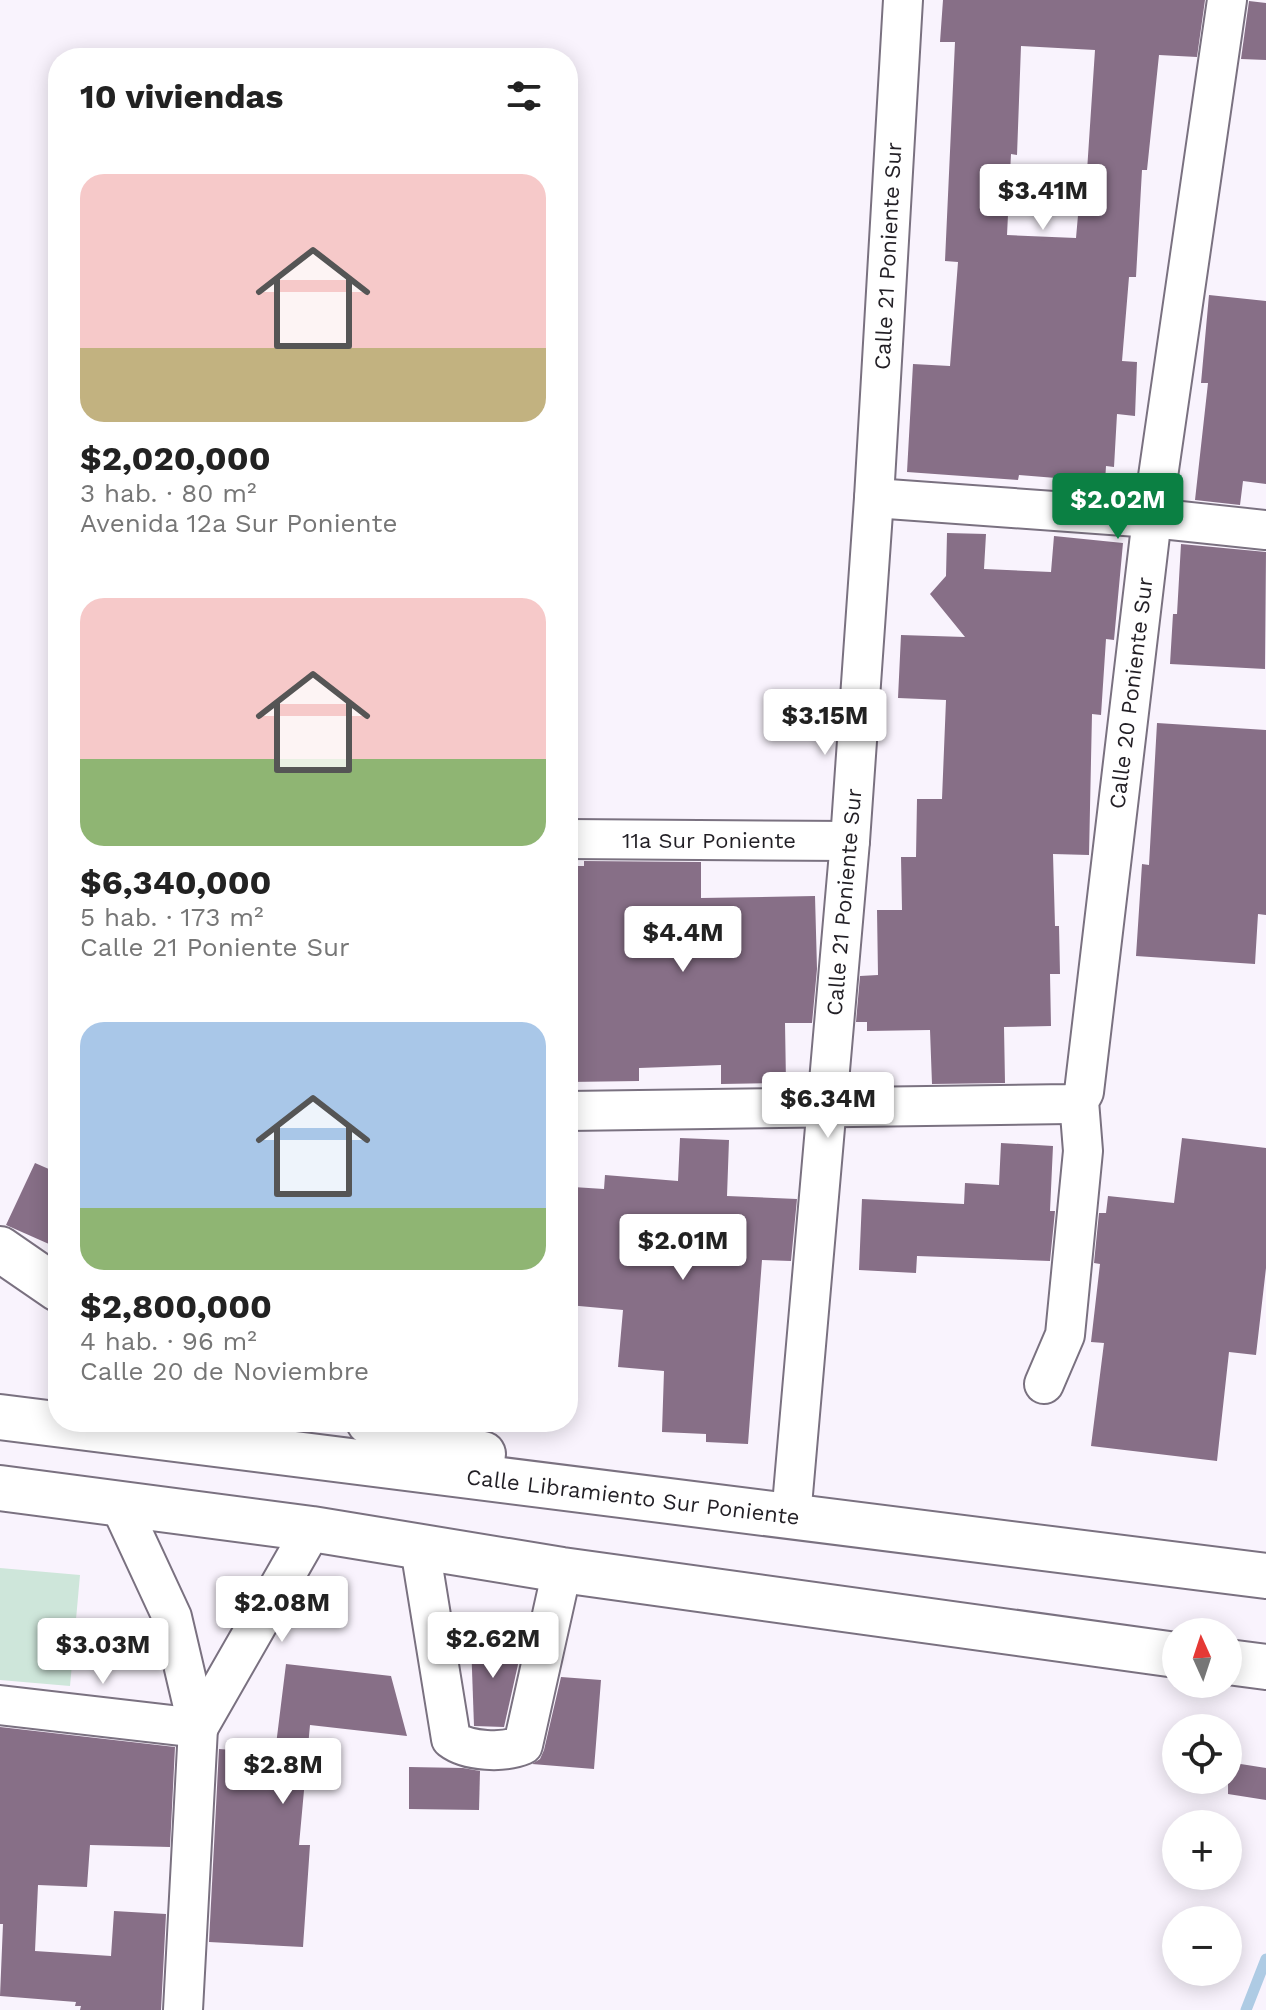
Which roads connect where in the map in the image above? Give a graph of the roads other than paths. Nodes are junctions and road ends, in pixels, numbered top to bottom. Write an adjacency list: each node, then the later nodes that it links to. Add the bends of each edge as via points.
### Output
1 (903, 0): 3 (street, Calle 21 Poniente Sur)
2 (1227, 0): 4 (street, Calle 20 Poniente Sur)
3 (874, 498): 4 (street); 7 (street, Calle 21 Poniente Sur)
4 (1152, 518): 5 (street); 8 (street, Calle 20 Poniente Sur)
5 (1266, 530)
6 (578, 839): 7 (street, 11a Sur Poniente)
7 (850, 841): 9 (street, Calle 21 Poniente Sur)
8 (1079, 1101): 9 (street); 13 (street, Calle 20 Poniente Sur, via 1083,1151 1065,1335)
9 (825, 1109): 10 (street); 20 (street, Calle 21 Poniente Sur)
10 (578, 1111)
11 (0, 1249): 12 (main road)
12 (48, 1282)
13 (1044, 1384)
14 (0, 1417): 15 (main road, Calle Libramiento Sur Poniente)
15 (48, 1423)
16 (120, 1432): 20 (main road, Calle Libramiento Sur Poniente)
17 (399, 1432): 20 (main road, via 439,1445)
18 (0, 1488): 19 (main road)
19 (120, 1505): 21 (main road); 29 (street, via 172,1617)
20 (773, 1514): 24 (main road, Calle Libramiento Sur Poniente)
21 (312, 1529): 22 (main road); 29 (street)
22 (420, 1548): 23 (main road); 23 (street, via 451,1739 458,1745 509,1751 523,1745)
23 (562, 1570): 25 (main road)
24 (1266, 1576)
25 (1162, 1653)
26 (1242, 1664): 27 (main road)
27 (1266, 1667)
28 (0, 1705): 29 (street)
29 (198, 1728): 30 (street)
30 (183, 2010)

